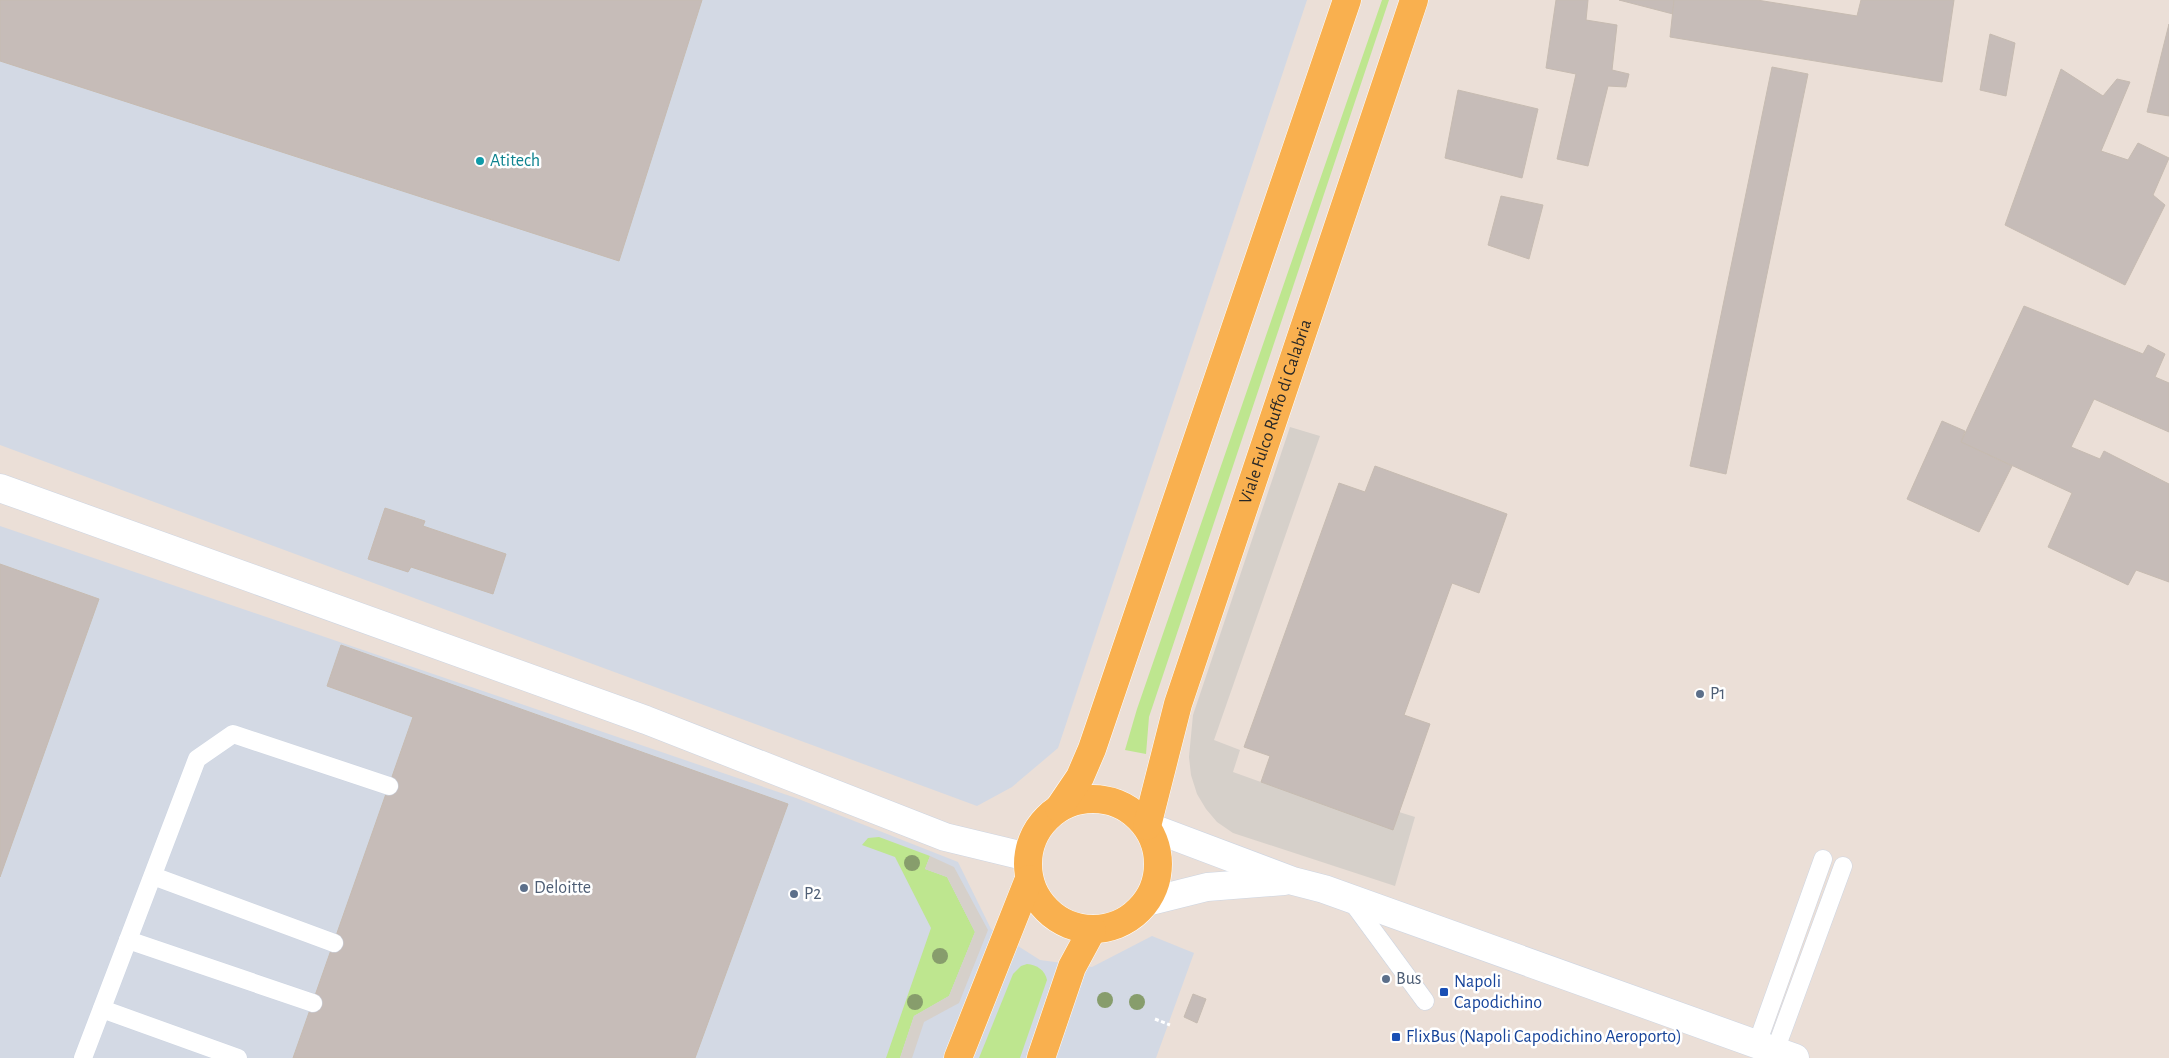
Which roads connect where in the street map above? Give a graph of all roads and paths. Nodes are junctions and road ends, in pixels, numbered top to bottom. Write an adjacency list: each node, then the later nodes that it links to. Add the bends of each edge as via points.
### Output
1 (1347, 0): 5 (main road, via 1092,749 1080,778)
2 (1414, 0): 6 (main road, Viale Fulco Ruffo di Calabria, via 1178,704)
3 (0, 488): 9 (street, via 646,720)
4 (389, 786): 10 (lane, via 233,734 197,759)
5 (1059, 808): 6 (main road, via 1077,800 1097,799 1116,803 1133,812); 9 (main road, via 1044,820 1034,836)
6 (1146, 826): 11 (street); 13 (main road, via 1155,844 1159,863 1156,882)
7 (1823, 859): 22 (lane)
8 (1843, 866): 22 (lane)
9 (1029, 868): 14 (main road, via 1038,899 1052,915 1071,926); 25 (main road)
10 (153, 876): 15 (lane); 16 (lane)
11 (1293, 880): 12 (street); 13 (street, via 1207,887)
12 (1350, 899): 17 (lane); 22 (street)
13 (1147, 902): 14 (main road, via 1132,917 1113,927)
14 (1092, 930): 26 (main road, via 1072,967)
15 (128, 940): 18 (lane); 19 (lane)
16 (334, 943)
17 (1425, 1001)
18 (313, 1003)
19 (102, 1009): 23 (lane); 24 (lane)
20 (1155, 1019): 21 (path)
21 (1170, 1025)
22 (1776, 1051)
23 (83, 1058)
24 (238, 1058)
25 (958, 1058)
26 (1041, 1058)

